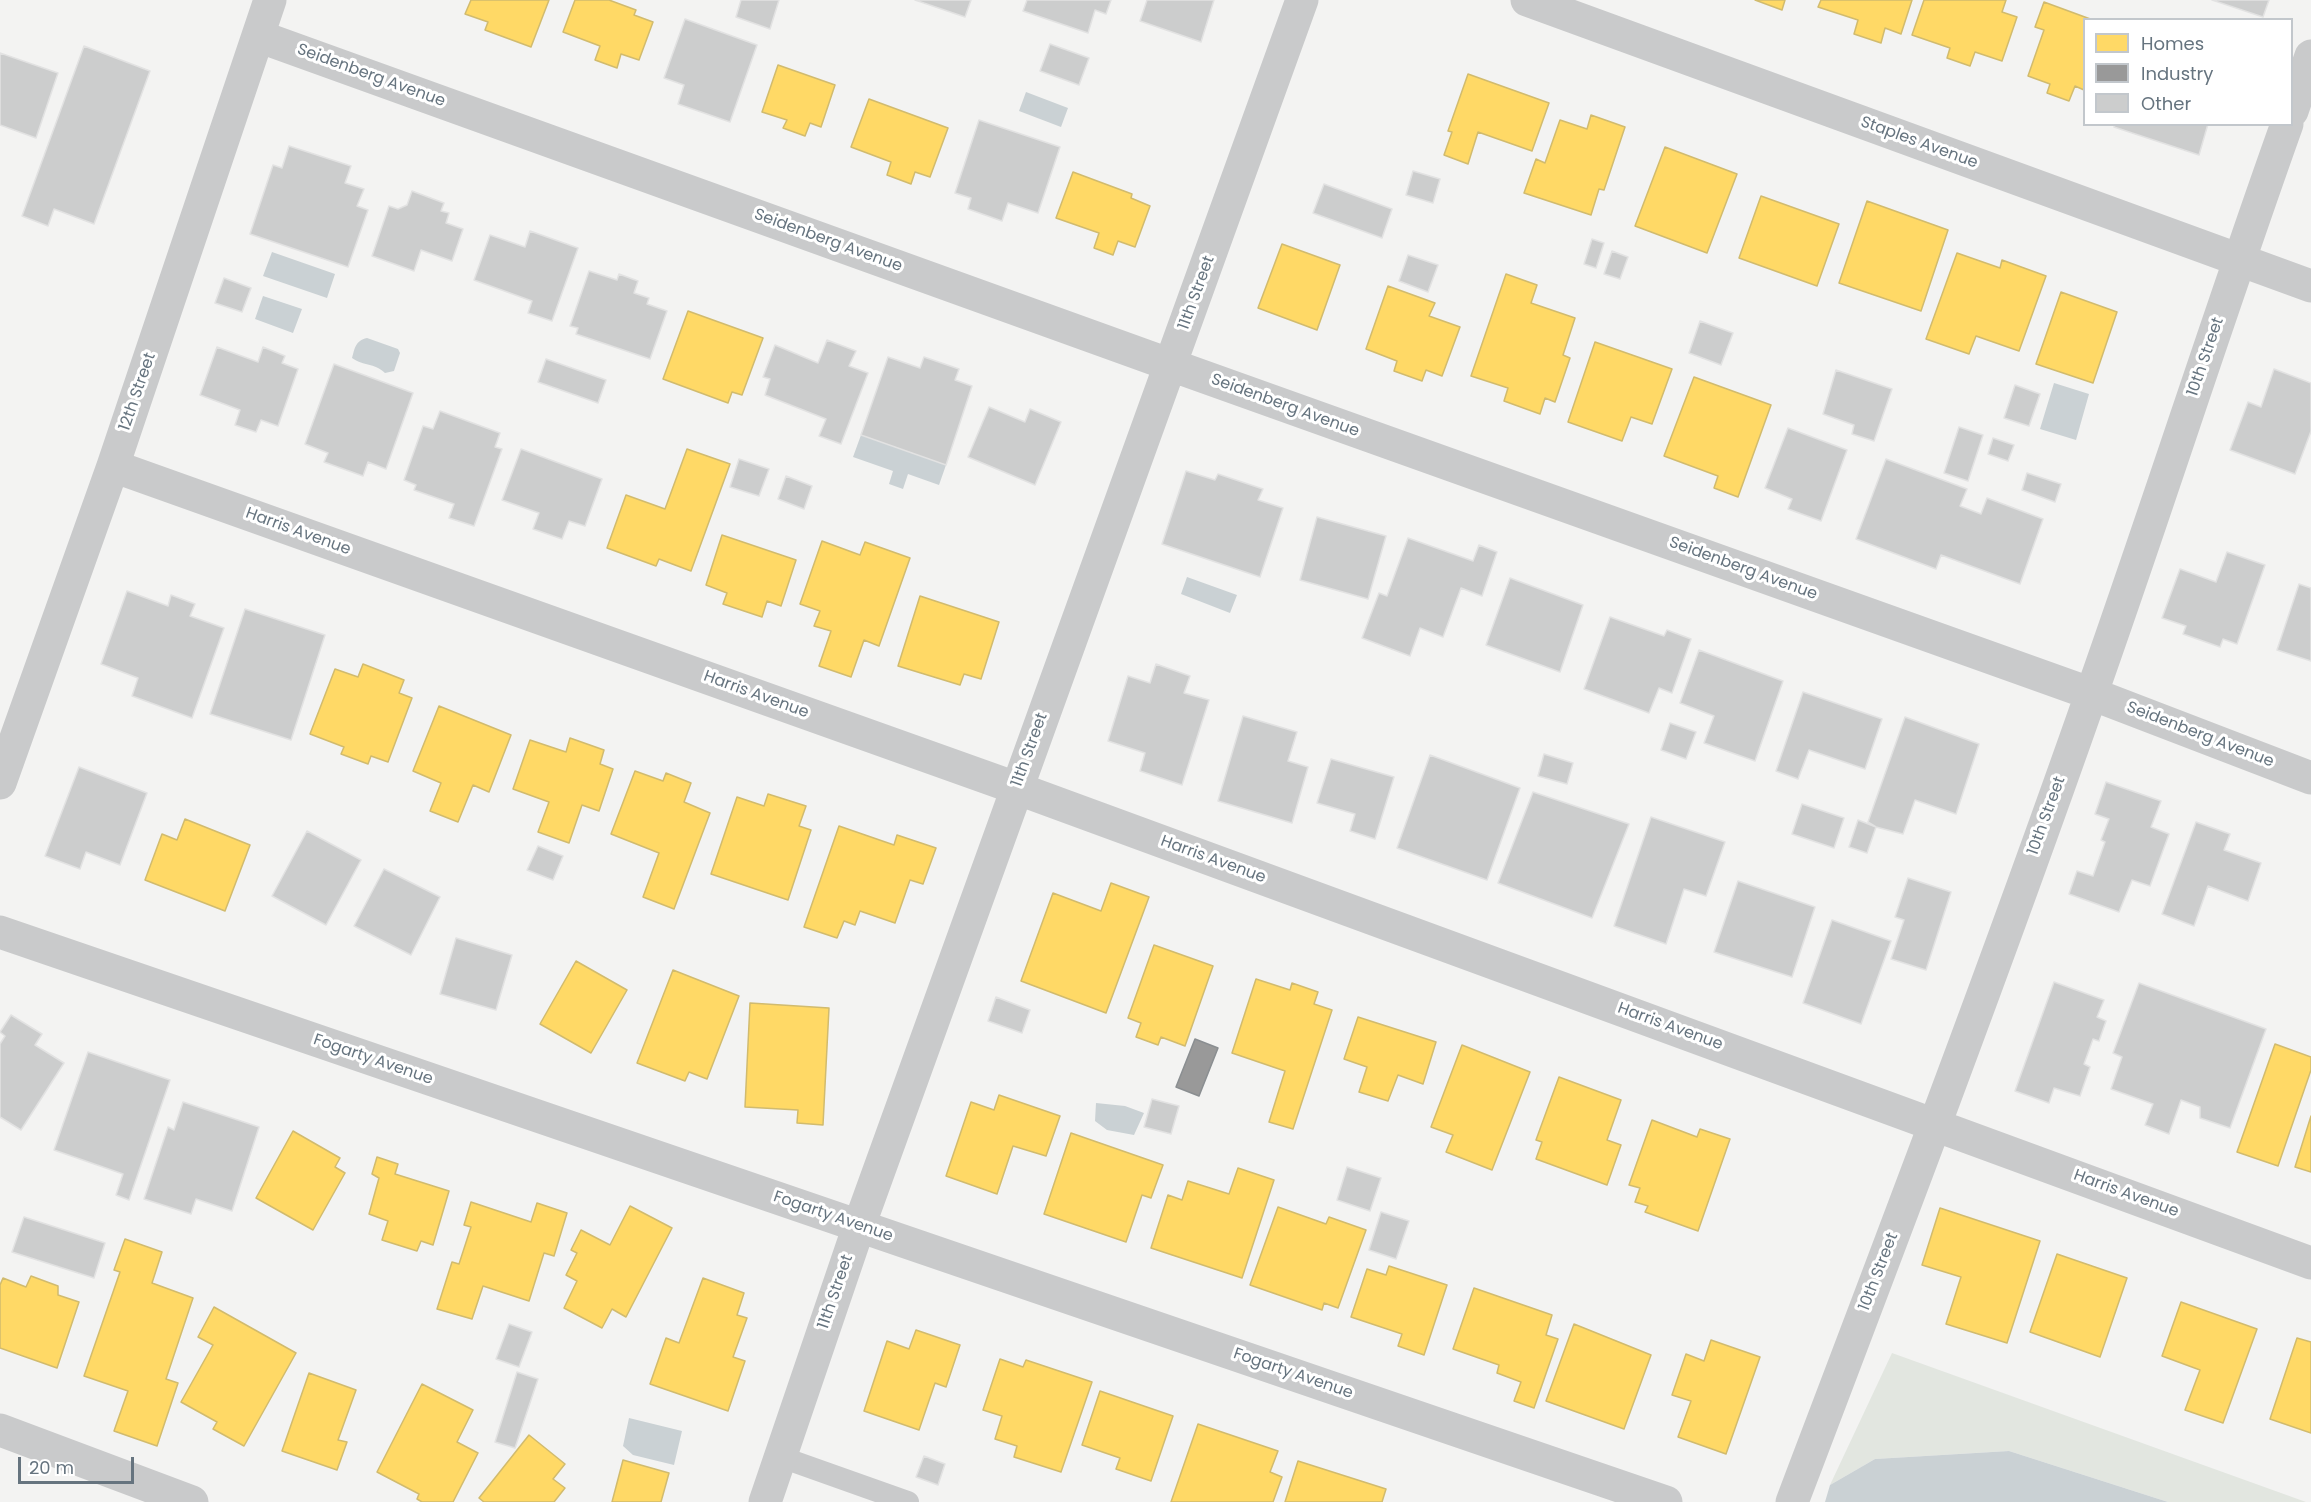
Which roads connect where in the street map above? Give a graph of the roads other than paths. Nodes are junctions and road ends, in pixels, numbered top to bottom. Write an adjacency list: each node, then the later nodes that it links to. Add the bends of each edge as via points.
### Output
1 (270, 0): 4 (street, 12th Street)
2 (1302, 0): 10 (street, 11th Street)
3 (1527, 0): 8 (street, Staples Avenue)
4 (258, 36): 10 (street, Seidenberg Avenue); 11 (street, 12th Street)
5 (2311, 56): 6 (street)
6 (2293, 108)
7 (2286, 126): 8 (street, 10th Street)
8 (2239, 260): 9 (street, Staples Avenue); 12 (street, 10th Street)
9 (2311, 286)
10 (1171, 365): 12 (street, Seidenberg Avenue); 15 (street, 11th Street)
11 (113, 466): 14 (street, 12th Street); 15 (street, Harris Avenue)
12 (2092, 694): 13 (street, Seidenberg Avenue); 17 (street, 10th Street)
13 (2311, 778)
14 (0, 783)
15 (1016, 788): 17 (street, Harris Avenue); 18 (street, 11th Street)
16 (0, 932): 18 (street, Fogarty Avenue)
17 (1935, 1124): 19 (street, Harris Avenue); 26 (street, 10th Street)
18 (859, 1226): 21 (street, 11th Street); 25 (street, Fogarty Avenue)
19 (2311, 1263)
20 (0, 1430): 22 (street)
21 (781, 1457): 23 (street, 11th Street); 24 (lane)
22 (192, 1502)
23 (765, 1502)
24 (909, 1502)
25 (1666, 1502)
26 (1792, 1502)

